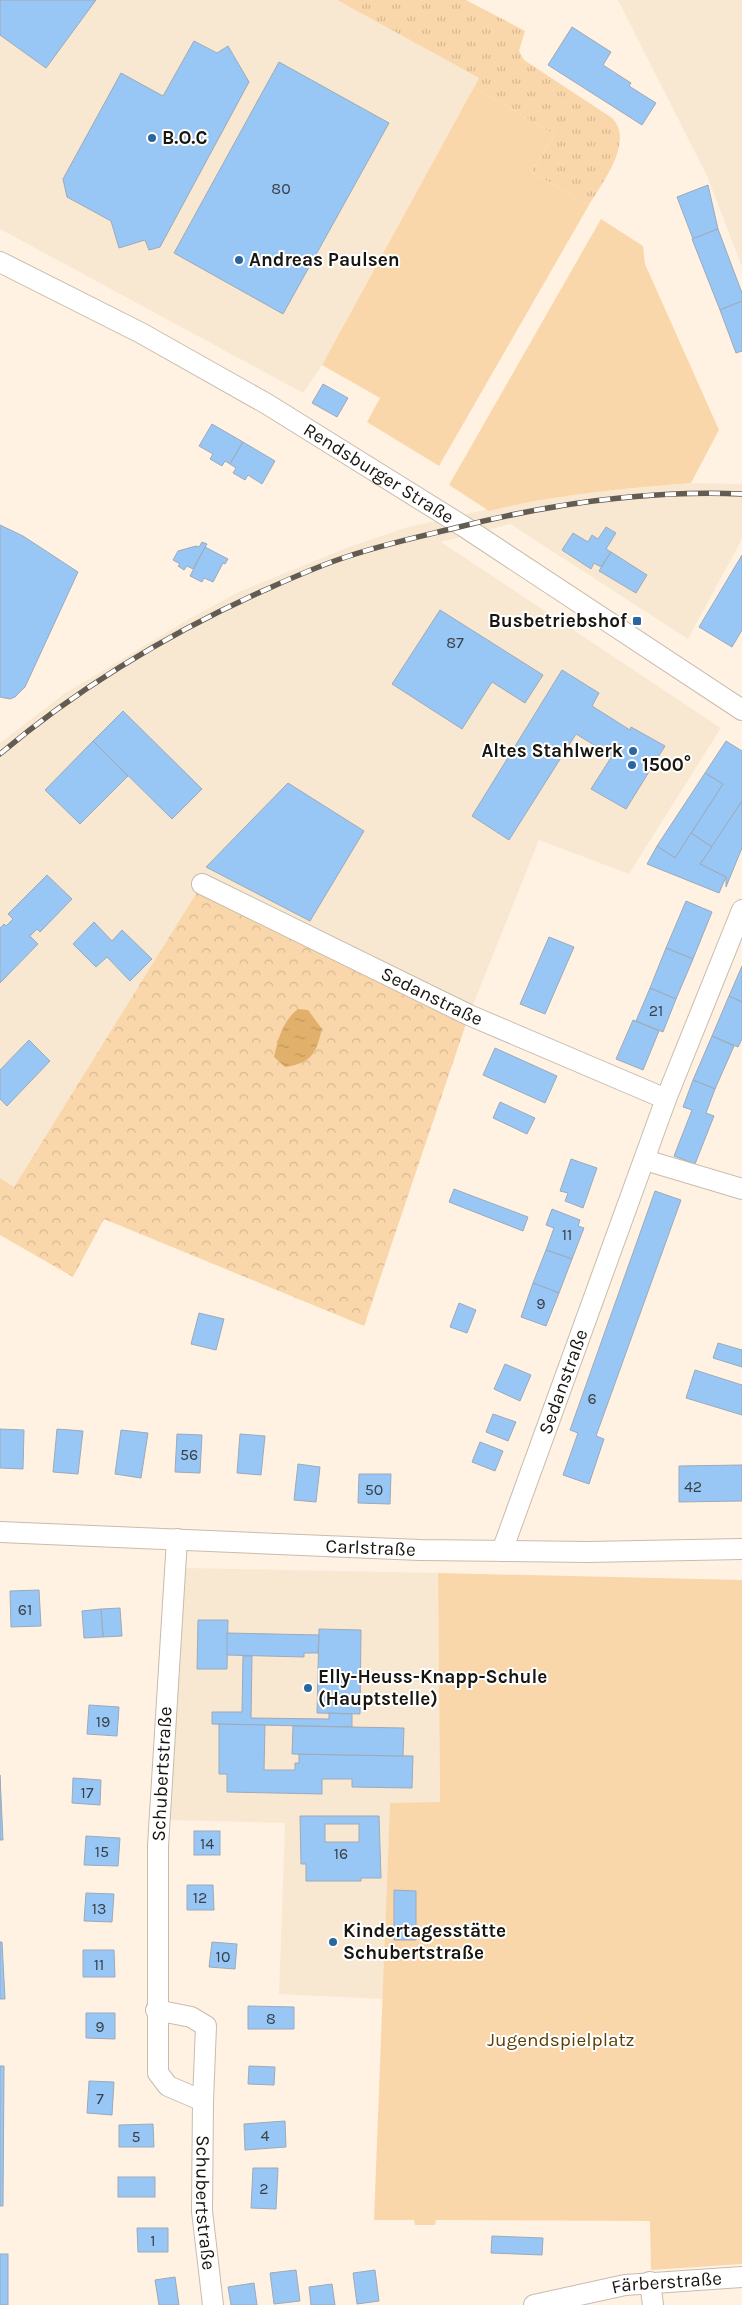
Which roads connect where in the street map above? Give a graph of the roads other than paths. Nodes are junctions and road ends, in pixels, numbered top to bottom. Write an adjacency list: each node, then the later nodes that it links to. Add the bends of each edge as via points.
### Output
1 (0, 262): 2 (street, Rendsburger Straße, via 141,333 267,404 463,526)
2 (742, 710)
3 (202, 884): 5 (street, Sedanstraße, via 469,1014)
4 (742, 910): 5 (street, Sedanstraße)
5 (666, 1099): 6 (street, Sedanstraße)
6 (644, 1160): 7 (street); 11 (street, Sedanstraße)
7 (742, 1190)
8 (0, 1532): 9 (street, Carlstraße)
9 (176, 1539): 11 (street, Carlstraße); 12 (street, Schubertstraße, via 158,1846)
10 (742, 1549): 11 (street, Carlstraße)
11 (502, 1551)
12 (156, 2010): 13 (street, Schubertstraße, via 158,2074 168,2086); 13 (street, Schubertstraße, via 192,2017 206,2026)
13 (203, 2100): 16 (street, Schubertstraße, via 202,2211)
14 (742, 2277): 15 (street, Färberstraße)
15 (650, 2282): 17 (street, Färberstraße); 18 (street)
16 (213, 2305)
17 (534, 2305)
18 (654, 2305)

